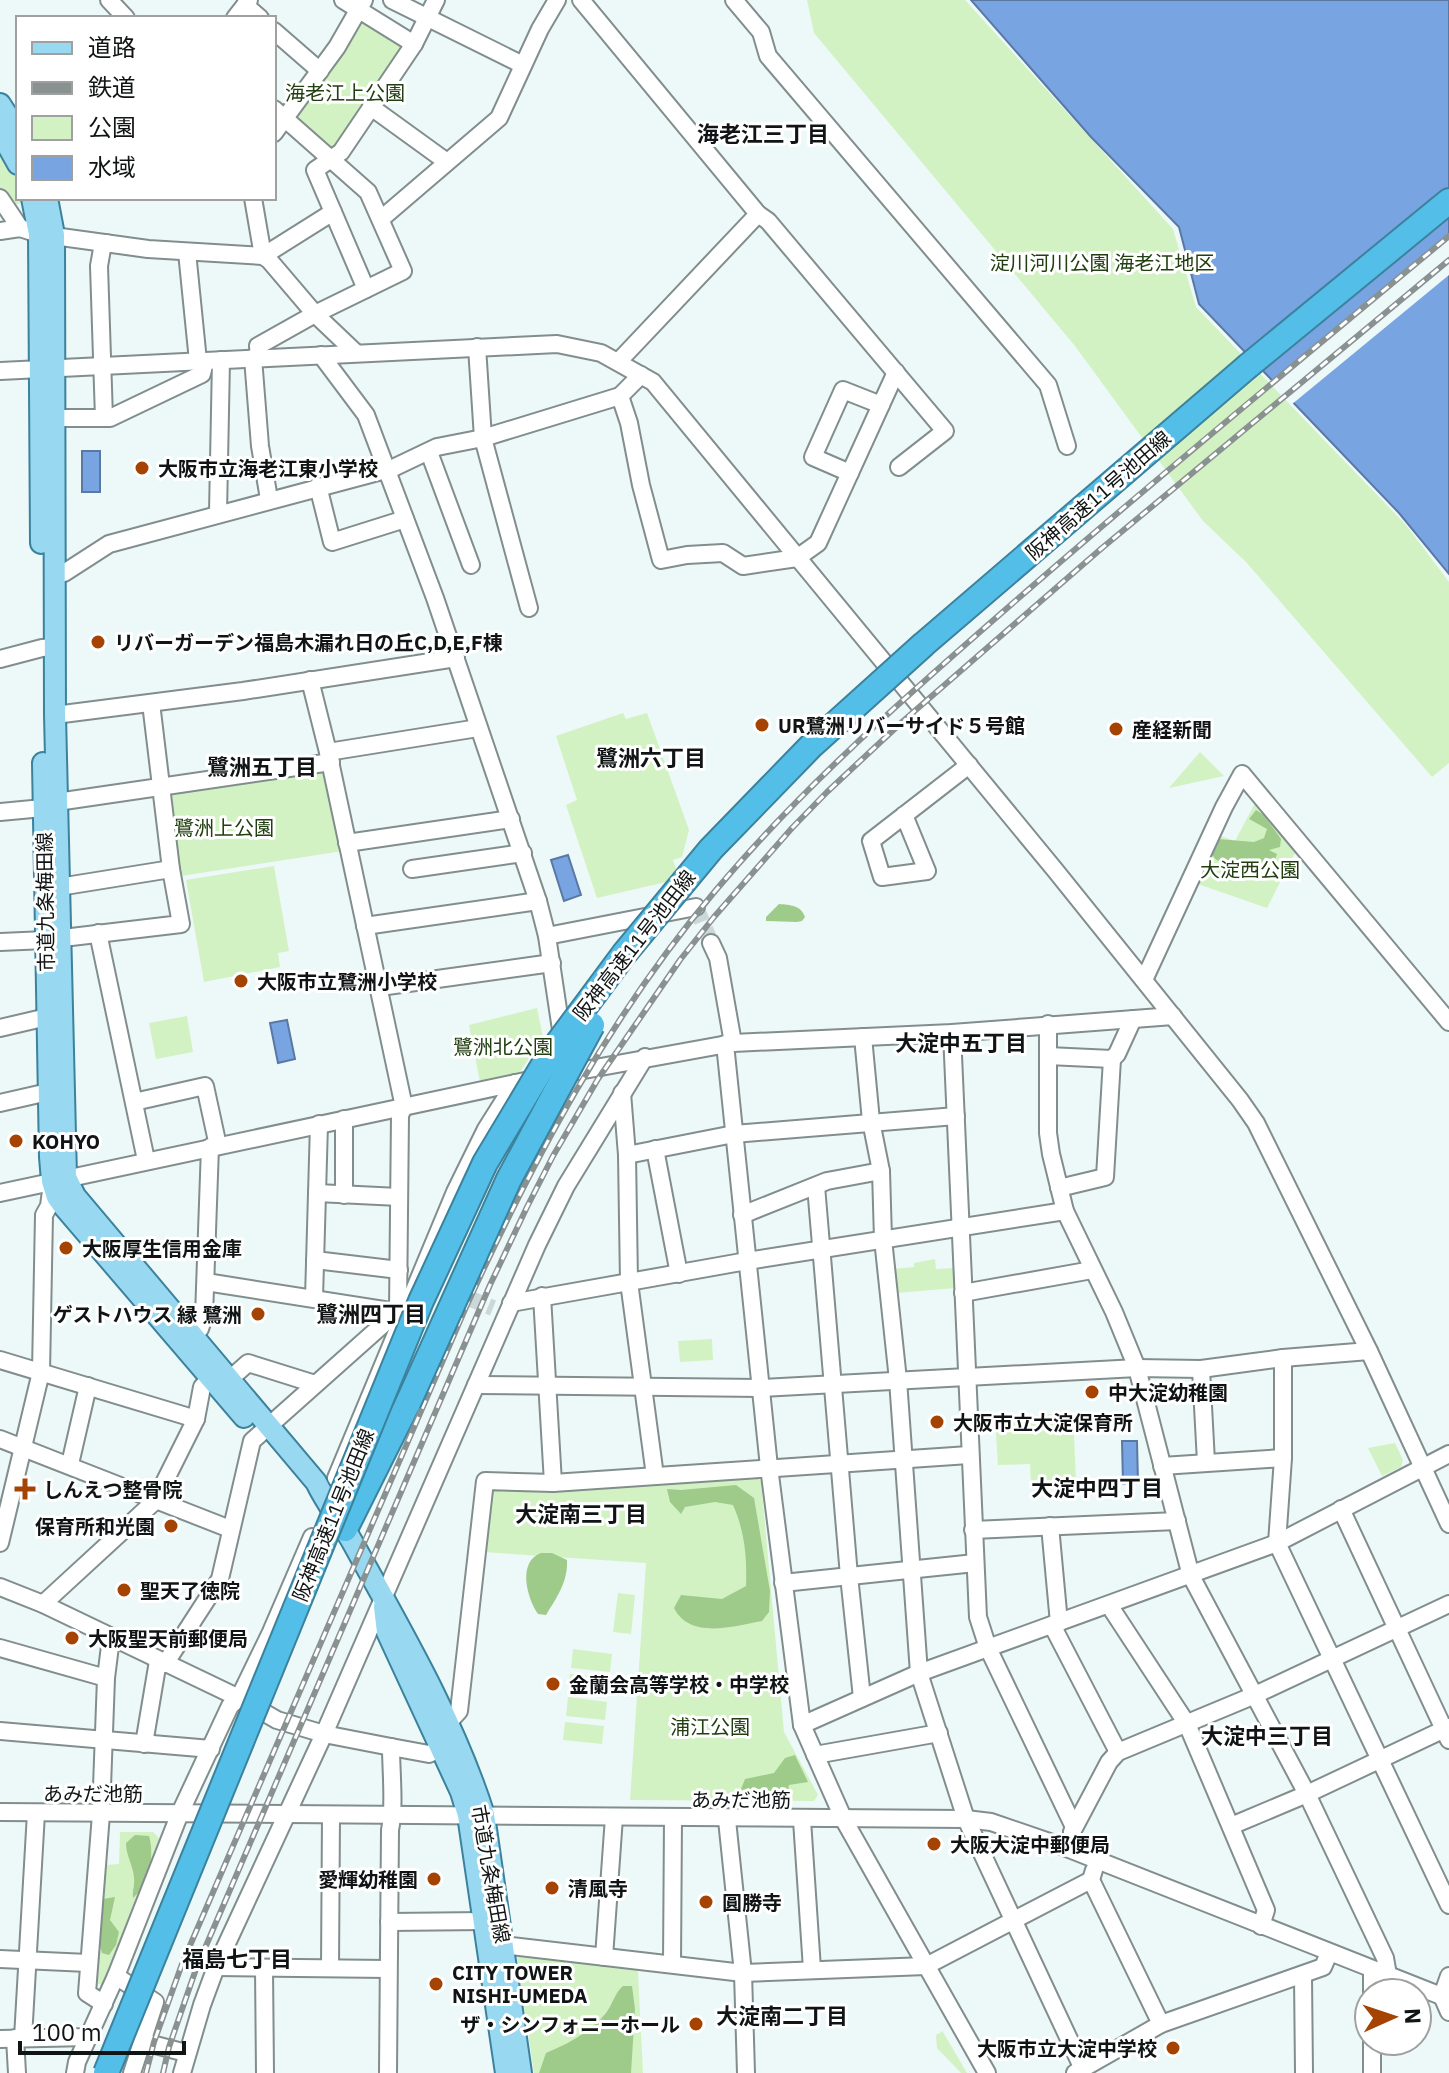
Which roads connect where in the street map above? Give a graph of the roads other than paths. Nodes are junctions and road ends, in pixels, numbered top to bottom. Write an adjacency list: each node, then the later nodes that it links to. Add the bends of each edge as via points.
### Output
1 (109, 0): 9 (street)
2 (343, 0): 8 (street)
3 (392, 0): 10 (street)
4 (436, 0): 10 (street)
5 (557, 0): 13 (street)
6 (581, 0): 28 (street)
7 (734, 0): 54 (street, via 761,32 768,56 1048,385)
8 (362, 5): 12 (street); 14 (street)
9 (124, 16)
10 (427, 17): 12 (street); 13 (street)
11 (276, 33): 14 (street)
12 (414, 44): 16 (street)
13 (523, 65): 21 (street, via 499,118)
14 (320, 71): 17 (street)
15 (0, 104): 18 (main road)
16 (371, 107): 20 (street); 21 (street)
17 (277, 120): 20 (street)
18 (12, 127): 19 (main road)
19 (16, 152)
20 (332, 158): 27 (street, via 315,170); 29 (street, via 368,192)
21 (447, 162): 29 (street)
22 (0, 198): 32 (street)
23 (32, 200): 32 (main road, 市道九条梅田線)
24 (46, 200): 32 (main road, 市道九条梅田線)
25 (253, 200): 35 (street)
26 (1449, 201): 214 (highway, 阪神高速11号池田線, bridge, via 1248,366 856,704 711,849 624,954 552,1051 485,1163 421,1301)
27 (333, 212): 35 (street); 36 (street)
28 (758, 214): 43 (street); 47 (street)
29 (381, 219): 36 (street, via 403,271)
30 (1449, 220): 102 (highway, 阪神高速11号池田線, via 1234,397 821,756 721,860)
31 (0, 231): 32 (street)
32 (38, 232): 33 (street); 45 (main road, 市道九条梅田線)
33 (106, 243): 34 (street); 44 (street, via 99,266)
34 (187, 252): 35 (street); 42 (street)
35 (263, 256): 37 (street)
36 (366, 289): 37 (street)
37 (315, 314): 39 (street); 41 (street, via 258,346)
38 (477, 347): 39 (street); 43 (street, via 557,344); 53 (street)
39 (355, 352): 40 (street)
40 (321, 355): 41 (street); 57 (street, via 366,415)
41 (256, 358): 42 (street); 60 (street, via 260,446)
42 (208, 361): 44 (street); 52 (street, via 202,374); 61 (street)
43 (618, 362): 48 (street)
44 (102, 366): 45 (street); 52 (street)
45 (47, 368): 46 (street); 65 (main road, 市道九条梅田線); 67 (main road, 市道九条梅田線)
46 (0, 371)
47 (896, 372): 50 (street); 56 (street, via 945,431)
48 (641, 375): 49 (street); 63 (street, via 664,394)
49 (620, 396): 53 (street); 63 (street, via 661,560 723,553 743,566)
50 (881, 405): 58 (street); 58 (street, via 843,390 813,457)
51 (62, 418): 52 (street)
52 (104, 418)
53 (483, 438): 55 (street); 66 (street)
54 (1067, 446)
55 (429, 452): 57 (street); 64 (street)
56 (899, 467)
57 (387, 468): 59 (street); 62 (street)
58 (850, 473): 63 (street, via 818,543)
59 (318, 486): 60 (street); 62 (street, via 332,542)
60 (269, 499): 61 (street)
61 (218, 513): 65 (street, via 109,544)
62 (405, 519): 68 (street)
63 (797, 558): 75 (street)
64 (471, 565)
65 (55, 574): 67 (main road, 市道九条梅田線)
66 (529, 608)
67 (48, 647): 69 (street); 72 (main road, 市道九条梅田線); 77 (main road, 市道九条梅田線)
68 (456, 658): 70 (street); 73 (street)
69 (0, 659)
70 (310, 680): 71 (street); 74 (street)
71 (151, 703): 72 (street); 76 (street)
72 (55, 715): 77 (main road, 市道九条梅田線)
73 (478, 728): 74 (street); 80 (street)
74 (330, 757): 76 (street); 81 (street)
75 (969, 765): 79 (street); 95 (street)
76 (161, 786): 77 (street); 83 (street)
77 (50, 805): 78 (street); 85 (main road, 市道九条梅田線); 91 (main road, 市道九条梅田線)
78 (0, 812)
79 (904, 815)
80 (511, 819): 81 (street); 82 (street)
81 (347, 843): 88 (street)
82 (523, 853): 84 (street); 86 (street)
83 (171, 869): 85 (street); 89 (street, via 181,924)
84 (412, 869)
85 (59, 887): 91 (main road, 市道九条梅田線)
86 (538, 901): 88 (street); 90 (street)
87 (696, 907): 90 (street)
88 (365, 926): 96 (street)
89 (98, 933): 91 (street); 114 (street)
90 (547, 936): 94 (street)
91 (53, 938): 92 (street); 98 (main road, 市道九条梅田線); 127 (main road, 市道九条梅田線)
92 (0, 942)
93 (711, 943): 106 (street, via 718,958)
94 (552, 963): 96 (street); 110 (street)
95 (1144, 980): 97 (street); 100 (street, via 1242,774)
96 (380, 987): 116 (street)
97 (1173, 1016): 99 (street); 154 (street, via 1256,1123)
98 (47, 1017): 103 (street); 112 (main road, 市道九条梅田線)
99 (1133, 1019): 101 (street); 109 (street)
100 (1449, 1022)
101 (1048, 1024): 104 (street); 107 (street)
102 (592, 1025): 170 (highway, bridge, via 509,1179); 295 (highway, 阪神高速11号池田線, bridge, via 528,1118 434,1306)
103 (0, 1028)
104 (952, 1033): 105 (street); 117 (street)
105 (863, 1037): 106 (street); 119 (street)
106 (729, 1044): 108 (street); 121 (street)
107 (1048, 1056): 109 (street); 129 (street, via 1048,1133)
108 (645, 1057): 110 (street); 113 (street)
109 (1112, 1059): 129 (street, via 1105,1177)
110 (569, 1072): 111 (street)
111 (515, 1083): 116 (street); 144 (street, via 486,1129)
112 (48, 1092): 115 (street); 127 (main road, 市道九条梅田線)
113 (622, 1093): 124 (street); 151 (street)
114 (134, 1102): 122 (street, via 205,1086); 125 (street)
115 (0, 1103)
116 (404, 1107): 118 (street); 133 (street)
117 (956, 1116): 119 (street); 136 (street)
118 (344, 1119): 120 (street); 132 (street)
119 (871, 1121): 121 (street); 126 (street)
120 (319, 1124): 122 (street); 131 (street)
121 (734, 1134): 123 (street); 135 (street)
122 (214, 1146): 125 (street); 145 (street)
123 (655, 1149): 124 (street); 143 (street)
124 (627, 1155): 146 (street)
125 (146, 1160): 127 (street)
126 (881, 1171): 128 (street); 137 (street)
127 (59, 1179): 130 (street); 153 (main road, 市道九条梅田線); 159 (street, via 44,1215); 161 (main road, 市道九条梅田線, via 57,1197 65,1208)
128 (816, 1186): 135 (street); 138 (street)
129 (1059, 1188): 134 (street)
130 (0, 1193)
131 (317, 1193): 132 (street); 139 (street)
132 (344, 1195): 133 (street)
133 (399, 1197): 141 (street)
134 (1065, 1211): 136 (street); 142 (street)
135 (742, 1215): 140 (street)
136 (960, 1227): 137 (street); 147 (street)
137 (883, 1239): 138 (street); 162 (street)
138 (823, 1249): 140 (street); 164 (street)
139 (315, 1260): 141 (street); 150 (street)
140 (747, 1261): 143 (street); 169 (street)
141 (399, 1270): 152 (street)
142 (1092, 1270): 147 (street); 157 (street)
143 (679, 1274): 146 (street)
144 (418, 1277): 149 (street); 152 (street)
145 (206, 1282): 150 (street); 153 (street, via 204,1316 200,1329)
146 (629, 1282): 148 (street); 168 (street)
147 (963, 1293): 160 (street)
148 (542, 1296): 151 (street); 167 (street)
149 (466, 1297)
150 (314, 1298): 152 (street)
151 (503, 1308): 165 (street)
152 (401, 1312): 163 (street); 174 (street)
153 (190, 1334): 161 (main road, 市道九条梅田線)
154 (1369, 1351): 155 (street); 185 (street)
155 (1283, 1358): 158 (street); 178 (street)
156 (0, 1360): 159 (street)
157 (1137, 1368): 158 (street); 160 (street); 183 (street)
158 (1201, 1369): 180 (street)
159 (41, 1372): 166 (street); 175 (street)
160 (967, 1376): 162 (street); 177 (street)
161 (220, 1378): 163 (street, via 248,1363); 171 (street, via 202,1387); 172 (main road, 市道九条梅田線)
162 (898, 1380): 164 (street); 179 (street)
163 (315, 1384): 172 (street)
164 (833, 1384): 169 (street); 181 (street)
165 (476, 1385): 167 (street); 205 (street)
166 (88, 1386): 171 (street); 182 (street)
167 (548, 1386): 168 (street); 187 (street)
168 (643, 1387): 169 (street); 186 (street)
169 (761, 1388): 184 (street)
170 (408, 1403): 174 (highway, via 375,1438); 195 (highway)
171 (196, 1419): 188 (street)
172 (264, 1430): 189 (main road, 市道九条梅田線, via 306,1489); 194 (street, via 252,1441)
173 (0, 1439): 175 (street)
174 (350, 1442): 189 (street)
175 (23, 1447): 182 (street); 197 (street)
176 (1449, 1454): 185 (street)
177 (969, 1455): 179 (street); 196 (street)
178 (1283, 1458): 180 (street); 198 (street)
179 (905, 1459): 181 (street); 200 (street)
180 (1206, 1462): 183 (street)
181 (839, 1463): 184 (street); 201 (street)
182 (70, 1464): 188 (street)
183 (1162, 1466): 192 (street)
184 (769, 1467): 186 (street); 203 (street)
185 (1422, 1467): 190 (street); 191 (street)
186 (655, 1476): 187 (street)
187 (553, 1483): 222 (street, via 485,1481 459,1711)
188 (155, 1501): 194 (street); 206 (street)
189 (326, 1504): 195 (main road, 市道九条梅田線); 220 (street)
190 (1341, 1509): 198 (street); 210 (street)
191 (1447, 1512)
192 (1177, 1521): 193 (street); 202 (street)
193 (1050, 1526): 196 (street); 209 (street)
194 (230, 1529): 216 (street, via 220,1579)
195 (345, 1529): 205 (main road, 市道九条梅田線)
196 (973, 1530): 199 (street)
197 (0, 1543)
198 (1277, 1543): 202 (street); 215 (street)
199 (975, 1563): 200 (street); 213 (street, via 978,1617)
200 (912, 1569): 201 (street); 217 (street)
201 (849, 1576): 203 (street); 221 (street)
202 (1191, 1576): 208 (street); 219 (street)
203 (783, 1583): 224 (street)
204 (0, 1587): 206 (street)
205 (383, 1599): 222 (main road, 市道九条梅田線); 228 (street); 233 (main road, 市道九条梅田線, via 387,1632)
206 (43, 1604): 211 (street)
207 (1449, 1604): 210 (street)
208 (1109, 1605): 209 (street); 223 (street)
209 (1056, 1624): 213 (street); 234 (street)
210 (1398, 1628): 215 (street); 226 (street)
211 (111, 1638): 216 (street); 218 (street)
212 (0, 1648): 218 (street)
213 (988, 1648): 217 (street); 253 (street)
214 (276, 1656): 293 (highway, bridge, via 213,1774); 294 (highway, 阪神高速11号池田線, bridge)
215 (1331, 1658): 219 (street); 236 (street)
216 (161, 1663): 220 (street); 230 (street)
217 (919, 1673): 221 (street); 227 (street)
218 (106, 1678): 229 (street)
219 (1255, 1695): 223 (street); 237 (street)
220 (239, 1698): 228 (street, via 277,1720); 232 (street, via 230,1706)
221 (862, 1698): 224 (street)
222 (447, 1724): 244 (main road, 市道九条梅田線, via 474,1786)
223 (1187, 1724): 234 (street); 252 (street)
224 (802, 1725): 235 (street)
225 (0, 1731): 229 (street)
226 (1447, 1732): 236 (street)
227 (939, 1733): 235 (street); 248 (street)
228 (324, 1734): 231 (street); 242 (street)
229 (103, 1738): 230 (street); 241 (street)
230 (144, 1744): 232 (street)
231 (391, 1747): 233 (street, via 429,1754); 245 (street)
232 (211, 1749): 240 (street)
233 (440, 1749): 244 (main road, 市道九条梅田線)
234 (1118, 1752): 253 (street)
235 (815, 1755): 251 (street)
236 (1381, 1759): 237 (street); 256 (street)
237 (1307, 1794): 252 (street); 277 (street, via 1385,1958)
238 (0, 1812): 239 (street, あみだ池筋)
239 (36, 1813): 241 (street, あみだ池筋); 267 (street)
240 (180, 1813): 241 (street, あみだ池筋); 242 (street, あみだ池筋); 278 (street)
241 (101, 1814): 268 (street)
242 (287, 1814): 243 (street, あみだ池筋); 271 (street)
243 (331, 1815): 245 (street, あみだ池筋); 273 (street)
244 (476, 1815): 245 (street, あみだ池筋); 246 (street, あみだ池筋); 259 (main road, 市道九条梅田線); 263 (main road, 市道九条梅田線)
245 (393, 1816): 261 (street)
246 (614, 1817): 247 (street, あみだ池筋); 265 (street)
247 (673, 1819): 249 (street, あみだ池筋); 269 (street)
248 (966, 1819): 251 (street, あみだ池筋); 254 (street, あみだ池筋); 260 (street)
249 (727, 1820): 250 (street, あみだ池筋); 276 (street)
250 (802, 1820): 251 (street, あみだ池筋); 275 (street)
251 (844, 1820): 270 (street)
252 (1231, 1826): 262 (street, via 1266,1910)
253 (1074, 1827): 254 (street)
254 (1064, 1847): 255 (street, あみだ池筋)
255 (1096, 1861): 257 (street); 262 (street, あみだ池筋)
256 (1443, 1876): 258 (street)
257 (1091, 1880): 260 (street); 285 (street)
258 (1449, 1905)
259 (485, 1921): 261 (street); 300 (main road, 市道九条梅田線)
260 (1013, 1921): 270 (street); 290 (street)
261 (389, 1922): 274 (street)
262 (1261, 1926): 264 (street, あみだ池筋)
263 (503, 1945): 265 (street); 301 (main road, 市道九条梅田線)
264 (1329, 1953): 277 (street, あみだ池筋); 279 (street, via 1323,1967)
265 (604, 1957): 269 (street)
266 (0, 1959): 267 (street)
267 (28, 1960): 268 (street); 287 (street)
268 (88, 1963): 283 (street, via 87,1993)
269 (672, 1963): 276 (street)
270 (926, 1966): 275 (street); 303 (street)
271 (216, 1967): 272 (street); 289 (street)
272 (264, 1968): 273 (street); 298 (street)
273 (330, 1968): 274 (street)
274 (388, 1969): 299 (street)
275 (812, 1969): 276 (street)
276 (743, 1973): 302 (street)
277 (1380, 1973): 281 (street); 282 (street, あみだ池筋)
278 (116, 1976): 283 (street); 288 (street, via 155,2002)
279 (1303, 1976): 285 (street); 304 (street)
280 (1449, 1976): 282 (street)
281 (1378, 1977)
282 (1445, 1998): 284 (street)
283 (104, 2004): 286 (street)
284 (1449, 2012)
285 (1161, 2024): 290 (street)
286 (88, 2037): 287 (street); 292 (street)
287 (13, 2038): 291 (street)
288 (144, 2042): 289 (street); 296 (street)
289 (186, 2053): 297 (street)
290 (1079, 2071)
291 (17, 2073)
292 (75, 2073)
293 (91, 2073)
294 (106, 2073)
295 (123, 2073)
296 (132, 2073)
297 (182, 2073)
298 (265, 2073)
299 (388, 2073)
300 (506, 2073)
301 (521, 2073)
302 (746, 2073)
303 (987, 2073)
304 (1304, 2073)

